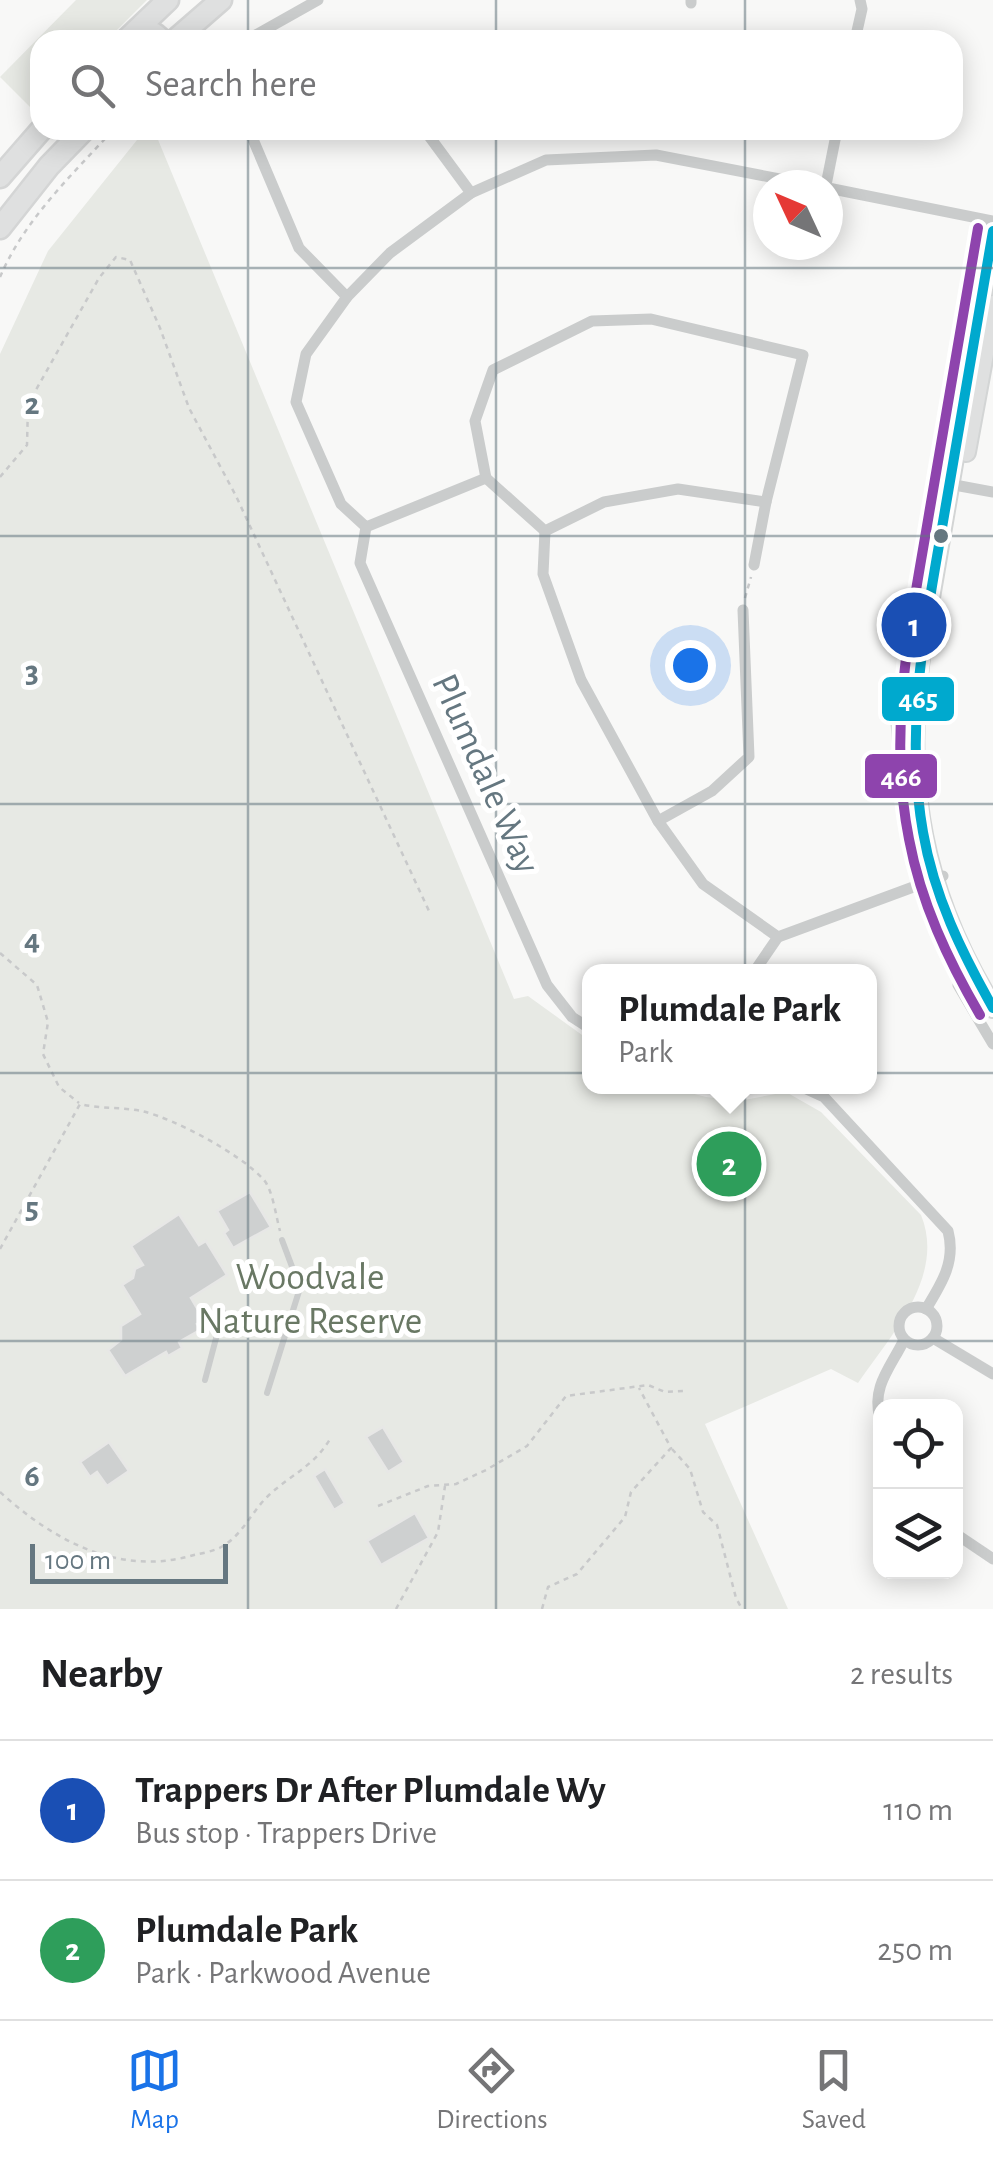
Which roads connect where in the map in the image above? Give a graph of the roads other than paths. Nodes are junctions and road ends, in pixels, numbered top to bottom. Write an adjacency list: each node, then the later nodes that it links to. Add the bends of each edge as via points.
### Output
1 (168, 0): 5 (main road)
2 (221, 0): 6 (main road)
3 (318, 0): 7 (street)
4 (860, 0): 8 (street)
5 (136, 30)
6 (186, 30)
7 (264, 30)
8 (858, 30)
9 (32, 140): 16 (main road)
10 (74, 140): 20 (main road)
11 (253, 140): 22 (street, via 299,248)
12 (432, 140): 18 (street)
13 (835, 140): 14 (street)
14 (830, 170)
15 (753, 174): 18 (street, via 656,155 546,160)
16 (0, 178)
17 (843, 190): 19 (street)
18 (470, 192): 22 (street, via 390,253)
19 (993, 221)
20 (0, 228)
21 (993, 231): 33 (main road, via 916,690 914,786)
22 (347, 297): 28 (street, via 306,354 296,402 342,504)
23 (993, 306): 25 (main road)
24 (486, 478): 27 (street, via 475,421 493,370 592,321 651,320 804,355); 28 (street); 29 (street)
25 (960, 486): 26 (street); 33 (main road, via 924,724)
26 (993, 492)
27 (766, 502): 29 (street, via 678,490 604,502); 30 (street)
28 (366, 527): 39 (street, Plumdale Way, via 360,563 546,985)
29 (545, 530): 32 (street, via 543,574 581,680)
30 (754, 566)
31 (742, 610): 32 (street, via 750,757 712,791)
32 (658, 821): 34 (street, via 702,884)
33 (938, 877): 34 (street); 35 (main road); 37 (main road)
34 (778, 937): 36 (street)
35 (966, 962): 38 (main road); 40 (street, via 958,984)
36 (759, 964)
37 (993, 986)
38 (993, 1008)
39 (582, 1023)
40 (993, 1044)
41 (817, 1094): 43 (street, via 948,1231 953,1251)
42 (282, 1240): 49 (lane, via 300,1288)
43 (926, 1308): 45 (street, via 936,1322); 46 (street, via 914,1307 900,1318)
44 (222, 1312): 48 (lane)
45 (933, 1338): 46 (street, via 916,1345); 47 (street)
46 (904, 1340): 50 (street)
47 (993, 1374)
48 (205, 1380)
49 (267, 1393)
50 (877, 1399)
51 (963, 1539): 52 (street)
52 (993, 1559)

